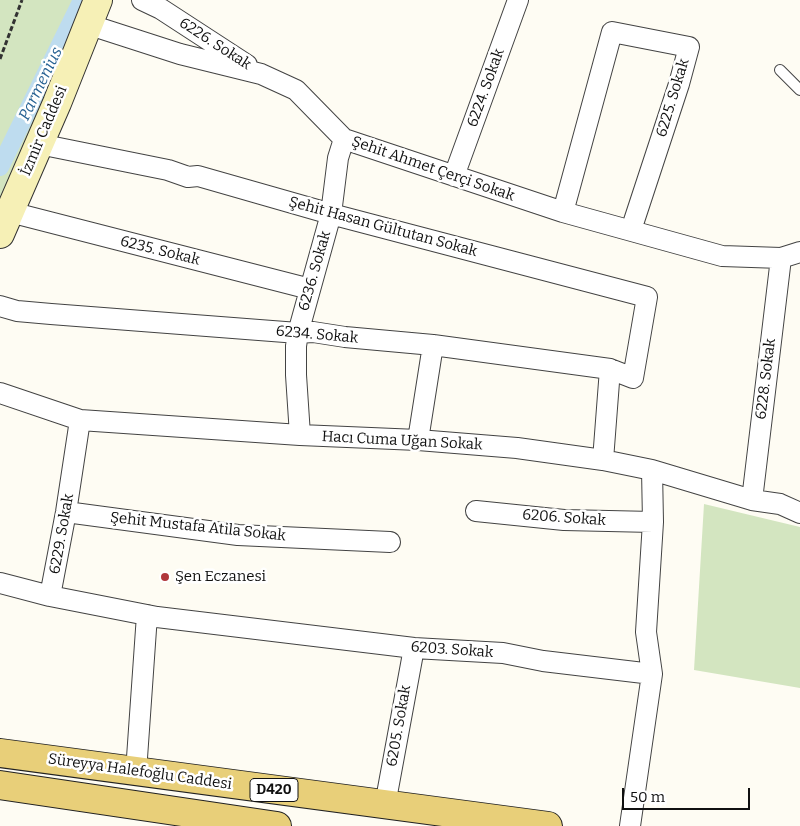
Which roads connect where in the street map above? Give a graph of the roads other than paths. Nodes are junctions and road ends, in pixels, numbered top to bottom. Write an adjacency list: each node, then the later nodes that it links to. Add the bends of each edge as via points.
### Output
1 (142, 0): 3 (street, 6226. Sokak)
2 (518, 0): 10 (street, 6224. Sokak)
3 (163, 5): 6 (street, 6226. Sokak)
4 (93, 12): 6 (street, Şehit Ahmet Çerçi Sokak, via 180,54); 9 (street, İzmir Caddesi)
5 (780, 70): 7 (lane)
6 (261, 74): 8 (street, Şehit Ahmet Çerçi Sokak, via 296,90)
7 (800, 90)
8 (344, 139): 10 (street, Şehit Ahmet Çerçi Sokak); 12 (street, 6236. Sokak, via 338,158)
9 (39, 144): 12 (street, Şehit Hasan Gültutan Sokak, via 168,170 188,177 198,176); 13 (street, İzmir Caddesi)
10 (454, 176): 11 (street, Şehit Ahmet Çerçi Sokak)
11 (562, 212): 14 (street, Şehit Ahmet Çerçi Sokak); 14 (street, 6225. Sokak, via 612,32 689,47)
12 (331, 214): 17 (street, 6236. Sokak); 22 (street, Şehit Hasan Gültutan Sokak, via 647,297)
13 (5, 223): 17 (street, 6235. Sokak)
14 (631, 230): 16 (street, Şehit Ahmet Çerçi Sokak, via 722,256)
15 (800, 252): 16 (street, Şehit Ahmet Çerçi Sokak)
16 (781, 258): 29 (street, 6228. Sokak)
17 (310, 289): 19 (street, 6236. Sokak)
18 (0, 306): 19 (street, 6234. Sokak, via 17,311)
19 (298, 333): 20 (street, 6234. Sokak); 25 (street, 6236. Sokak, via 296,375)
20 (433, 345): 21 (street, 6234. Sokak); 26 (street)
21 (610, 369): 22 (street, 6234. Sokak); 27 (street)
22 (632, 378)
23 (0, 393): 24 (street, Hacı Cuma Uğan Sokak)
24 (80, 420): 25 (street, Hacı Cuma Uğan Sokak); 31 (street, 6229. Sokak)
25 (300, 435): 26 (street, Hacı Cuma Uğan Sokak)
26 (418, 440): 27 (street, Hacı Cuma Uğan Sokak, via 517,448)
27 (603, 460): 28 (street, Hacı Cuma Uğan Sokak)
28 (652, 470): 29 (street, Hacı Cuma Uğan Sokak); 33 (street)
29 (752, 500): 32 (street, Hacı Cuma Uğan Sokak, via 780,504)
30 (476, 511): 33 (street, 6206. Sokak, via 564,520)
31 (66, 512): 34 (street, Şehit Mustafa Atila Sokak, via 238,534); 36 (street, 6229. Sokak)
32 (800, 513)
33 (653, 522): 39 (street, via 646,632)
34 (390, 542)
35 (0, 583): 36 (street, 6229. Sokak)
36 (50, 596): 37 (street, 6203. Sokak)
37 (147, 615): 38 (street, 6203. Sokak); 41 (street)
38 (414, 648): 39 (street, 6203. Sokak, via 503,653); 43 (street, 6205. Sokak)
39 (652, 674): 46 (street)
40 (0, 753): 41 (main road, Süreyya Halefoğlu Caddesi / D420)
41 (136, 772): 43 (main road, Süreyya Halefoğlu Caddesi / D420)
42 (0, 785): 44 (main road, D420)
43 (385, 805): 45 (main road, Süreyya Halefoğlu Caddesi / D420)
44 (277, 826)
45 (548, 826)
46 (630, 826)

